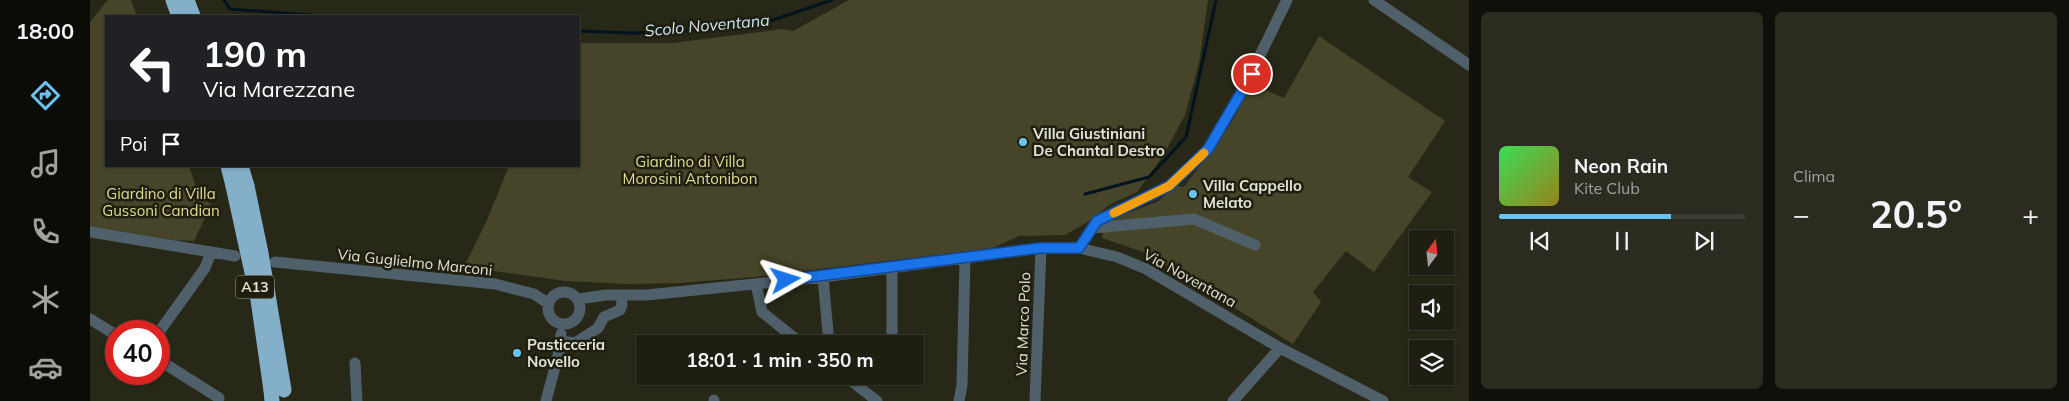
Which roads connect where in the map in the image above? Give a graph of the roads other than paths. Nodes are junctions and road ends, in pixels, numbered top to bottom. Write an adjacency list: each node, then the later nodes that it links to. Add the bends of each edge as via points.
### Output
1 (173, 0): 5 (highway)
2 (187, 0): 6 (highway)
3 (1287, 0): 11 (street, via 1243,90 1208,149 1169,186 1097,221)
4 (1374, 0): 7 (street)
5 (179, 15)
6 (193, 15)
7 (1469, 65)
8 (229, 167): 10 (highway, A13)
9 (241, 167): 10 (highway, A13)
10 (240, 186): 38 (highway, A13, bridge, via 258,300)
11 (1092, 228): 13 (street, via 1194,219); 15 (street)
12 (90, 232): 16 (street)
13 (1255, 245)
14 (1040, 248): 15 (street); 18 (street); 44 (street, Via Marco Polo)
15 (1079, 248): 34 (street, Via Noventana, via 1146,268)
16 (211, 252): 17 (street); 27 (street, via 205,268)
17 (235, 256)
18 (966, 259): 20 (street); 43 (street, via 962,385)
19 (275, 262): 25 (street, Via Guglielmo Marconi, via 495,284 534,294)
20 (892, 268): 21 (street); 32 (street)
21 (824, 277): 22 (street); 31 (street)
22 (756, 284): 23 (street); 30 (street, via 762,312)
23 (620, 295): 24 (street); 33 (street, via 620,310 604,317 598,328 580,342)
24 (578, 299): 25 (street, via 570,293 559,293); 28 (street, via 579,315 572,323)
25 (549, 304): 28 (street, via 549,314)
26 (90, 319): 29 (street)
27 (168, 320)
28 (561, 324): 33 (street)
29 (105, 328)
30 (791, 335)
31 (828, 335)
32 (892, 335)
33 (560, 341): 41 (street)
34 (1280, 348): 45 (street); 46 (street, Via Noventana)
35 (356, 363): 40 (street)
36 (170, 367): 39 (street)
37 (857, 385): 42 (street)
38 (278, 395)
39 (219, 398)
40 (357, 401)
41 (546, 401)
42 (877, 401)
43 (958, 401)
44 (1035, 401)
45 (1233, 401)
46 (1383, 401)

